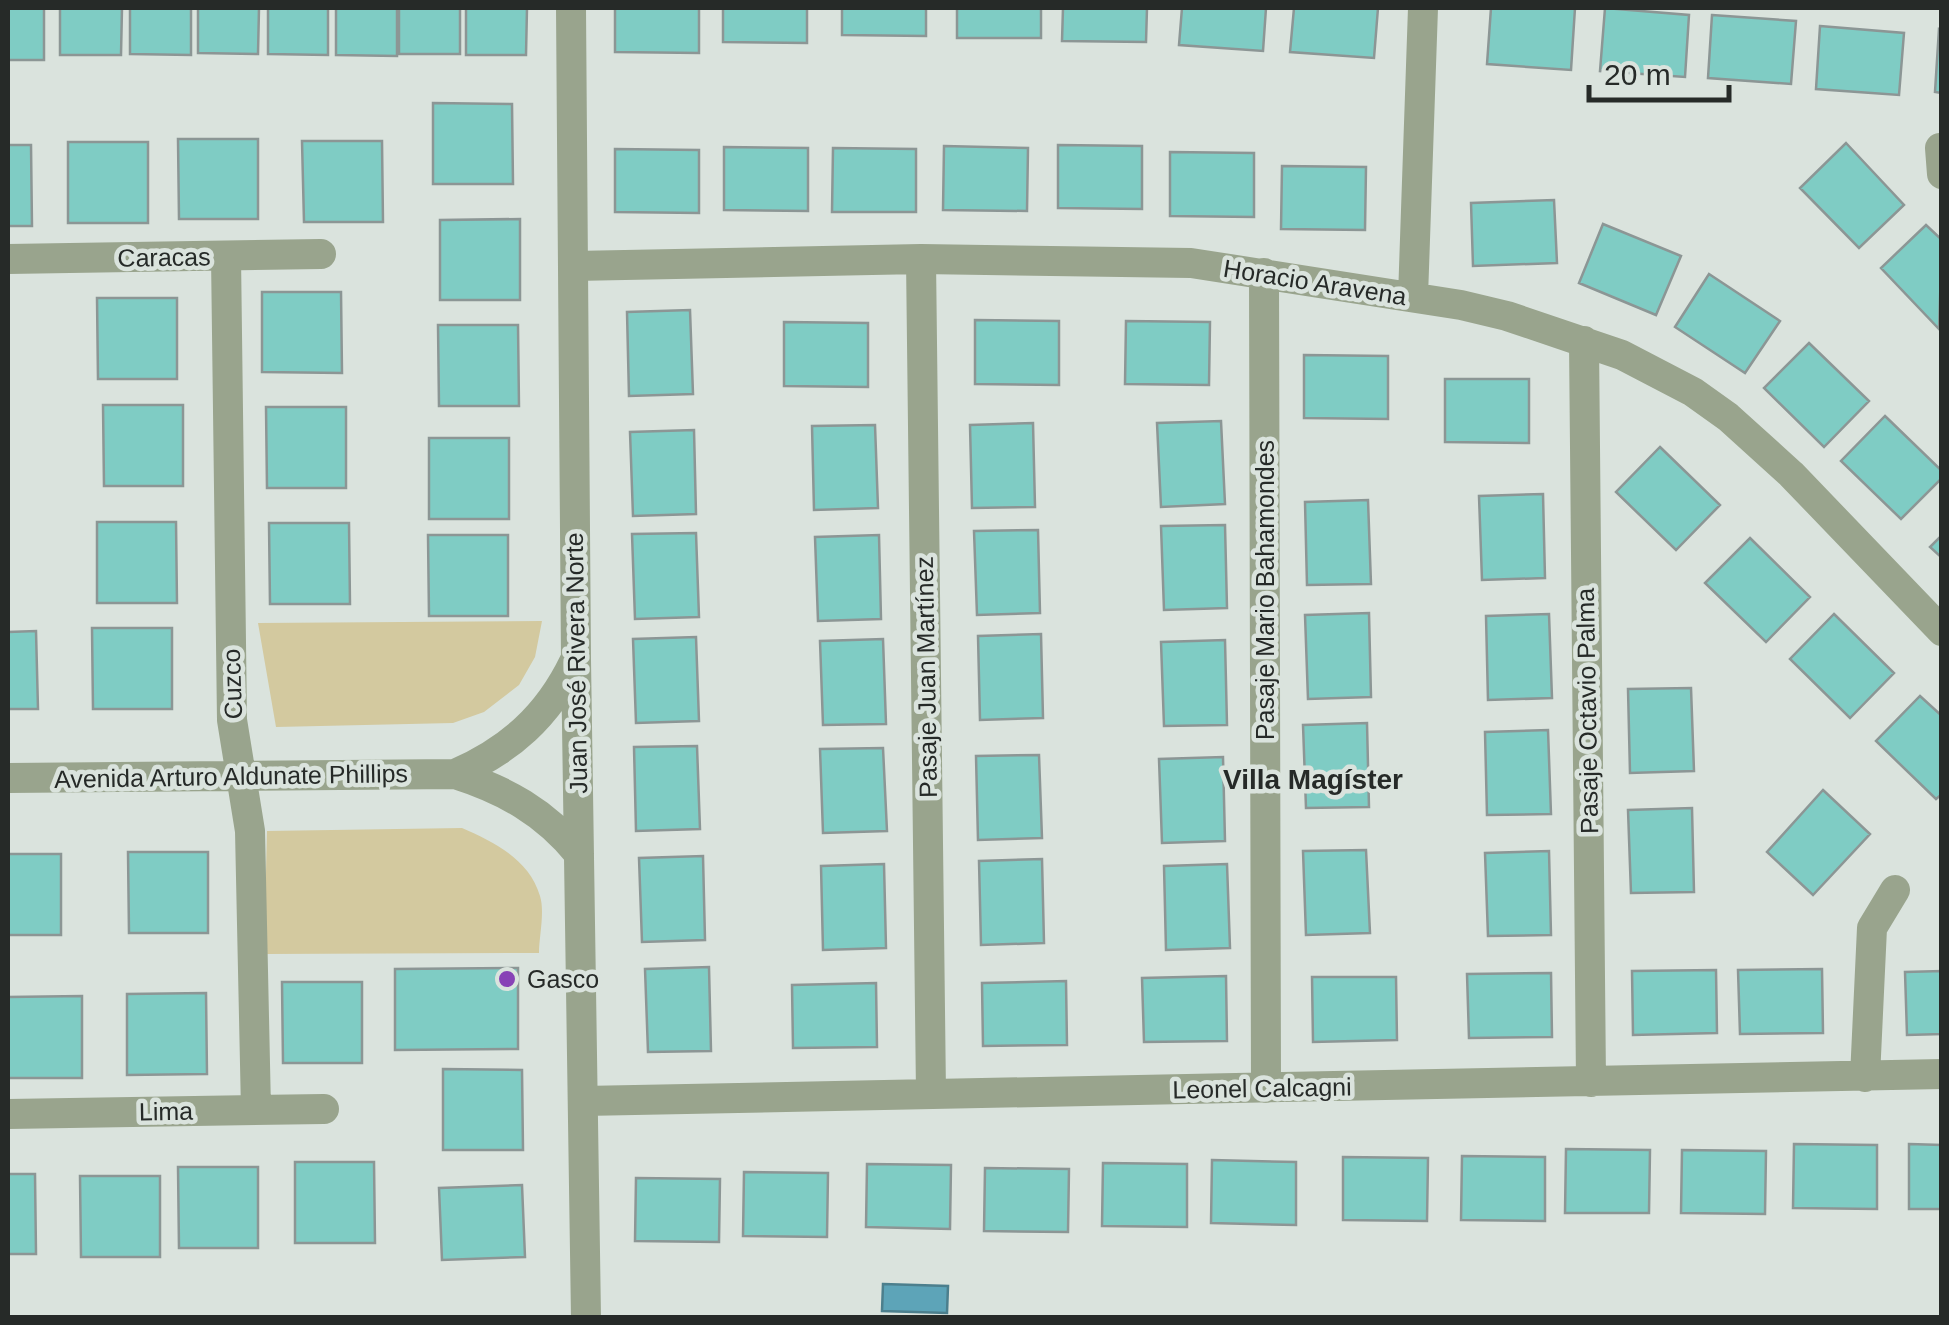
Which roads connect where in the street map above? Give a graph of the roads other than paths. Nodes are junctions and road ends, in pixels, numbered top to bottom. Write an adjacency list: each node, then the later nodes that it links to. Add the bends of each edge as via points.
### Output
1 (571, 8): 7 (street, Juan José Rivera Norte)
2 (1422, 8): 9 (street)
3 (321, 254): 4 (street, Caracas)
4 (226, 256): 5 (street, Caracas); 14 (street, Cuzco, via 232,720)
5 (8, 260)
6 (922, 260): 7 (street, Horacio Aravena); 8 (street, Horacio Aravena, via 1191,262); 22 (street, Pasaje Juan Martínez)
7 (574, 266): 12 (street, Juan José Rivera Norte)
8 (1264, 273): 9 (street, Horacio Aravena); 21 (street, Pasaje Mario Bahamondes)
9 (1414, 297): 10 (street, Horacio Aravena, via 1508,316)
10 (1584, 341): 11 (street, Horacio Aravena, via 1658,372 1728,417); 20 (street, Pasaje Octavio Palma)
11 (1942, 631)
12 (576, 660): 13 (street, Avenida Arturo Aldunate Phillips, via 525,732); 16 (street, Juan José Rivera Norte)
13 (455, 774): 14 (street, Avenida Arturo Aldunate Phillips); 16 (street, Avenida Arturo Aldunate Phillips, via 524,802)
14 (241, 776): 15 (street, Avenida Arturo Aldunate Phillips); 25 (street, Cuzco, via 250,831)
15 (8, 778)
16 (579, 854): 23 (street, Juan José Rivera Norte)
17 (1895, 890): 19 (street, via 1872,928)
18 (1942, 1074): 19 (street, Leonel Calcagni)
19 (1865, 1077): 20 (street, Leonel Calcagni)
20 (1591, 1082): 21 (street, Leonel Calcagni)
21 (1266, 1088): 22 (street, Leonel Calcagni)
22 (931, 1094): 23 (street, Leonel Calcagni)
23 (583, 1101): 27 (street, Juan José Rivera Norte)
24 (324, 1108): 25 (street, Lima)
25 (256, 1110): 26 (street, Lima)
26 (8, 1114)
27 (586, 1318)

